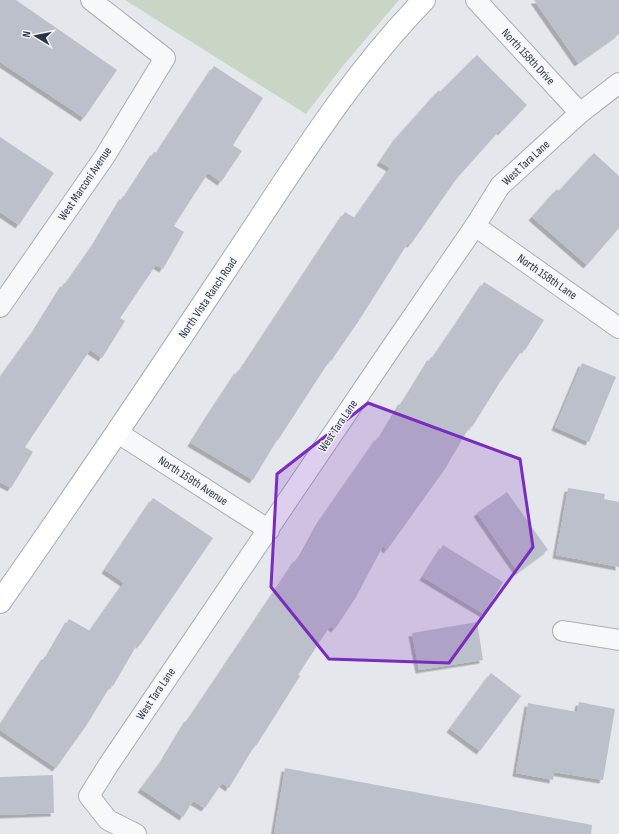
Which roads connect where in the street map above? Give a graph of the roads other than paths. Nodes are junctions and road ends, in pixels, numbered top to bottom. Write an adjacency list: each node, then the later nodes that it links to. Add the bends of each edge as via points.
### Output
1 (92, 0): 7 (street, West Marconi Avenue, via 165,58 105,156)
2 (424, 0): 9 (street, North Vista Ranch Road, via 383,44 320,129)
3 (476, 0): 5 (street, North 158th Drive)
4 (619, 83): 5 (street, West Tara Lane)
5 (580, 113): 6 (street, West Tara Lane, via 500,186)
6 (475, 226): 8 (street, North 158th Lane); 10 (street, West Tara Lane)
7 (3, 296)
8 (619, 328)
9 (118, 433): 10 (street, North 159th Avenue); 11 (street, North Vista Ranch Road)
10 (269, 530): 14 (street, West Tara Lane, via 89,796 108,820)
11 (0, 602)
12 (563, 631): 13 (street)
13 (619, 640)
14 (136, 834)

